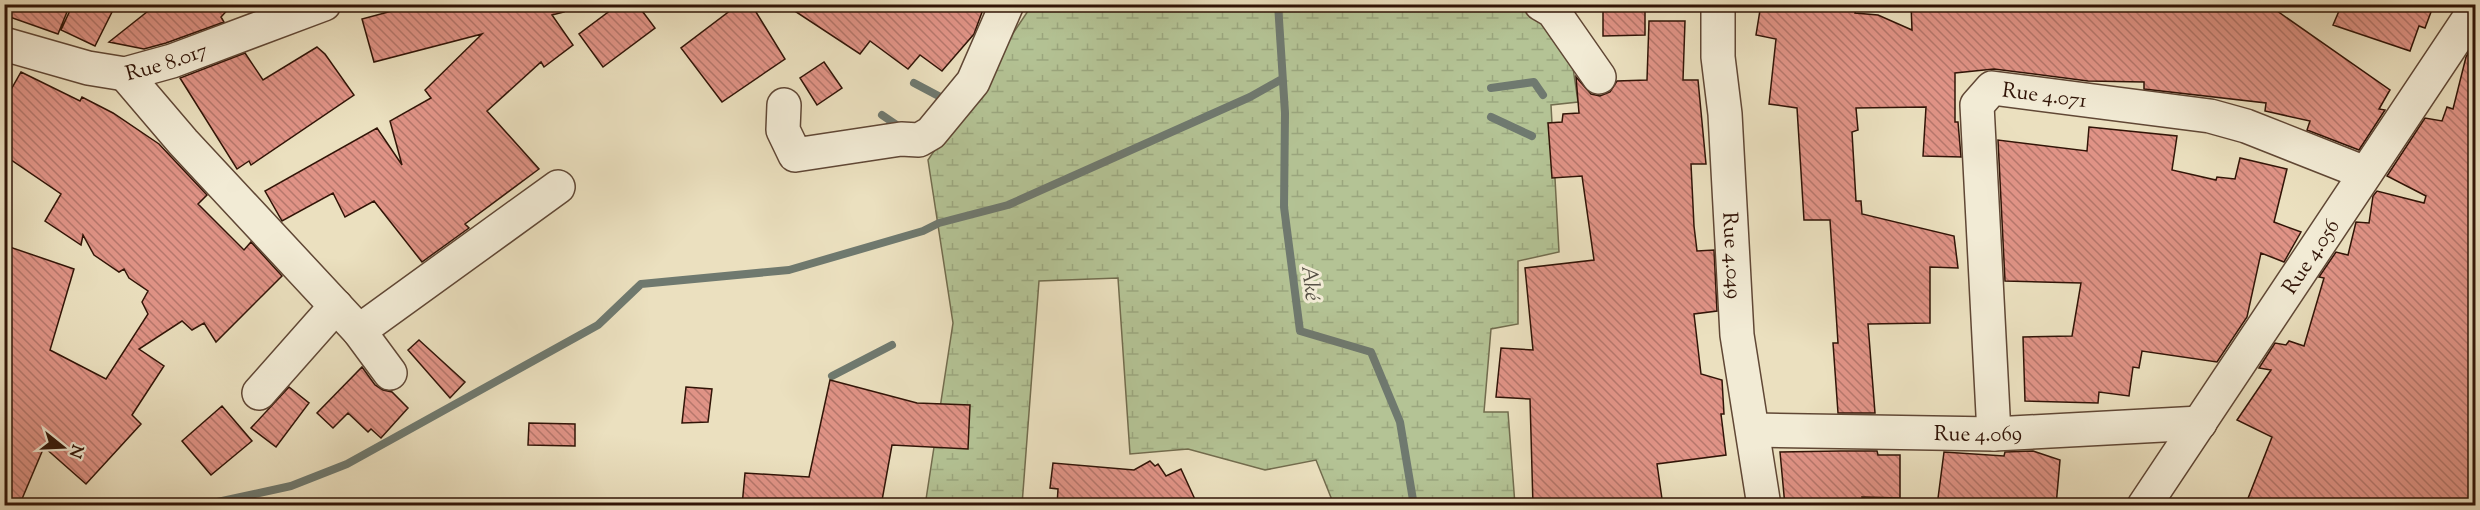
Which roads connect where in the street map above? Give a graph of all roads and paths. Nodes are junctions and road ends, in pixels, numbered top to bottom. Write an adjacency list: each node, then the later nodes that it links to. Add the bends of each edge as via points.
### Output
1 (324, 4): 7 (street, Rue 8.017, via 172,61)
2 (1007, 4): 9 (street, via 974,82 932,133 919,140 901,138 795,155 783,130)
3 (1541, 4): 8 (street, via 1553,11)
4 (1718, 4): 17 (street, Rue 4.049, via 1718,57 1725,114 1737,335)
5 (2475, 8): 10 (street, Rue 4.056)
6 (4, 44): 7 (street, Rue 8.017, via 87,68)
7 (125, 74): 12 (street)
8 (1599, 77)
9 (784, 105)
10 (2365, 173): 16 (street, Rue 4.056); 18 (street, Rue 4.071, via 2246,126 2210,116 1992,88 1977,105)
11 (558, 187): 13 (street)
12 (336, 306): 13 (street); 15 (street)
13 (359, 332): 14 (street)
14 (390, 373)
15 (259, 393)
16 (2200, 423): 18 (street, Rue 4.069); 20 (street, Rue 4.056)
17 (1754, 430): 18 (street, Rue 4.069); 19 (street, Rue 4.049)
18 (1994, 434)
19 (1764, 506)
20 (2144, 506)

